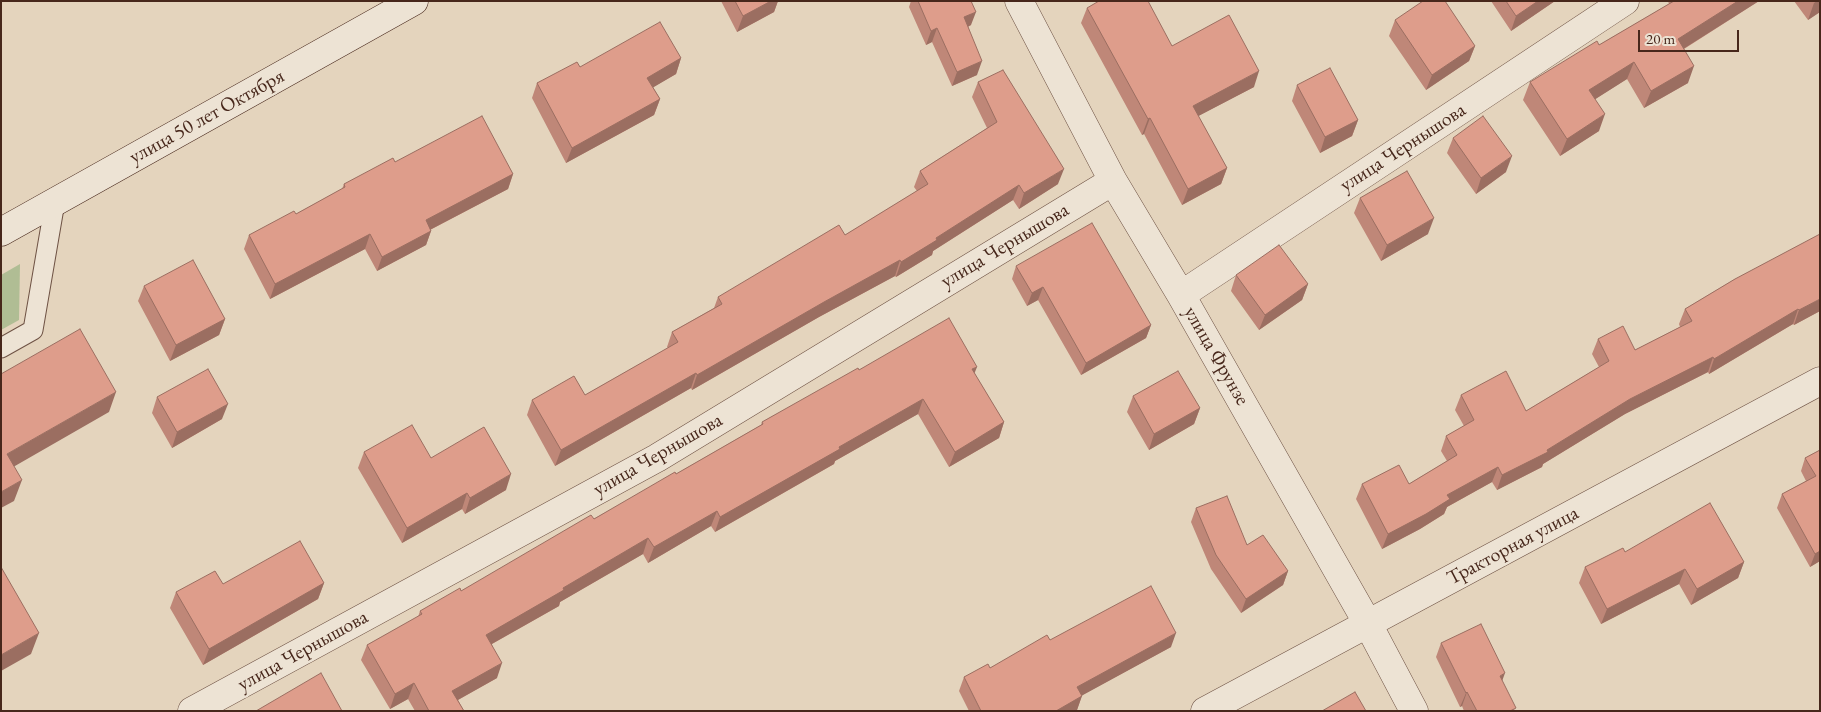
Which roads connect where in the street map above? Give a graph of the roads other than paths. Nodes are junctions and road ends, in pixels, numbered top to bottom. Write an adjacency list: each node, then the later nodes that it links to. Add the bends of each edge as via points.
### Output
1 (414, 1): 5 (street, улица 50 лет Октября)
2 (1019, 1): 4 (street, улица Фрунзе)
3 (1625, 1): 7 (street, улица Чернышова)
4 (1113, 181): 7 (street, улица Фрунзе); 11 (street, улица Чернышова, via 657,458)
5 (55, 202): 6 (street, улица 50 лет Октября); 8 (lane, via 32,330)
6 (1, 232)
7 (1181, 295): 10 (street, улица Фрунзе)
8 (1, 348)
9 (1820, 380): 10 (street, Тракторная улица)
10 (1368, 624): 12 (street, Тракторная улица); 13 (street, улица Фрунзе)
11 (192, 711)
12 (1205, 711)
13 (1414, 711)

